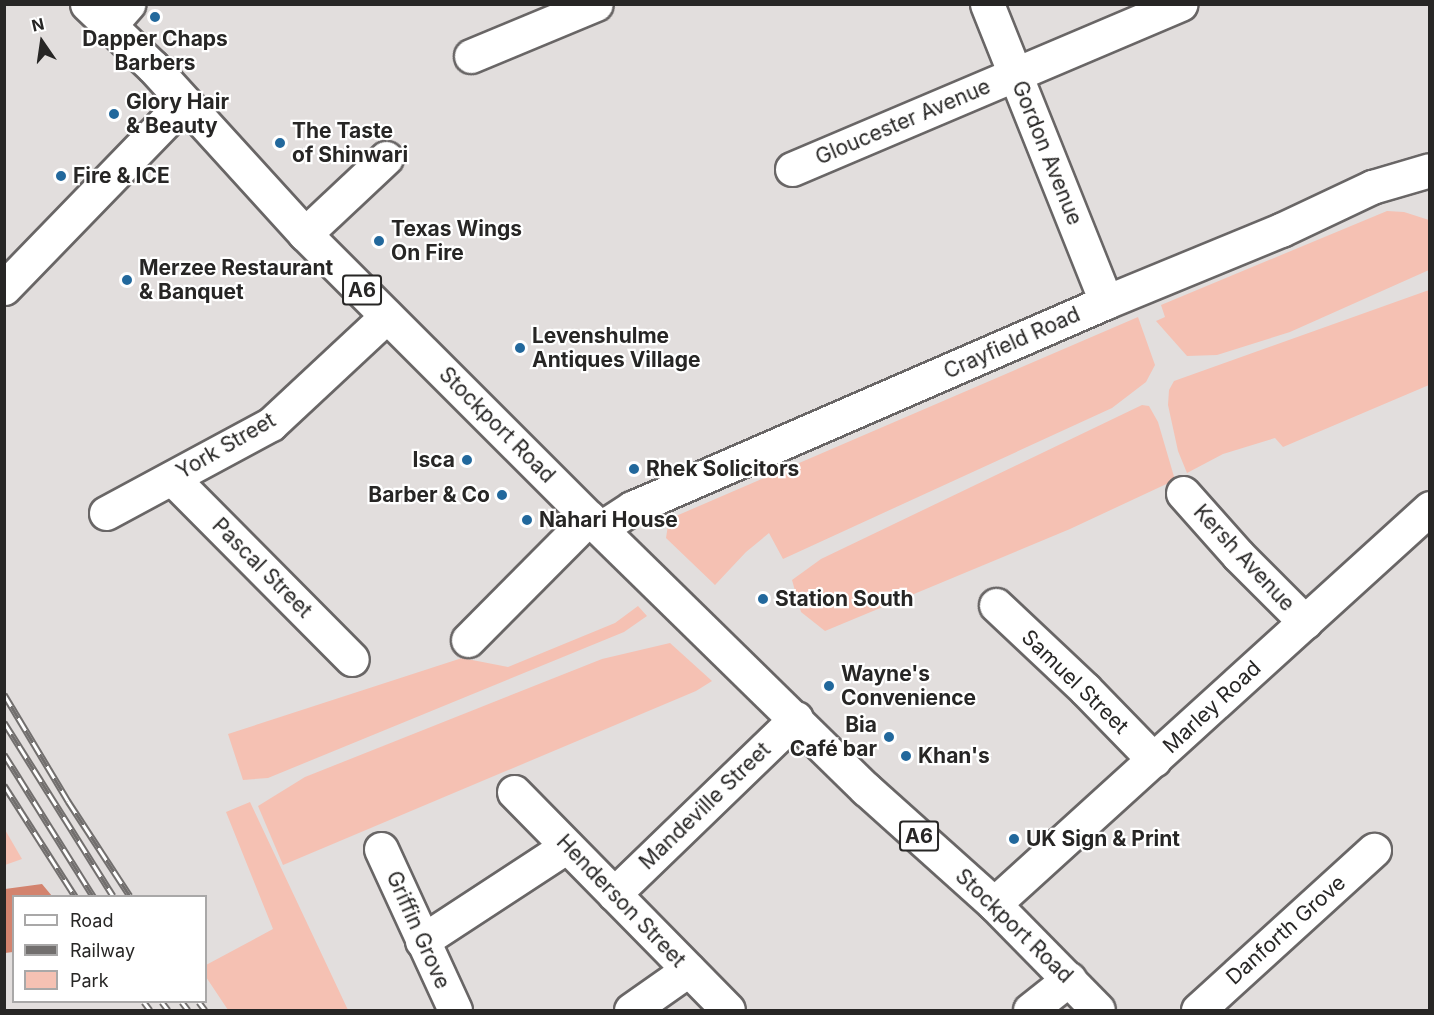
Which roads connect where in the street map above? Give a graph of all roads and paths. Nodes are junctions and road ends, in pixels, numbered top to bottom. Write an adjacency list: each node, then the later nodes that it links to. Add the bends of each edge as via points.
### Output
1 (596, 4): 5 (main road)
2 (987, 4): 6 (main road, Gordon Avenue)
3 (1180, 4): 6 (main road, Gloucester Avenue)
4 (108, 11): 7 (main road, Stockport Road / A6)
5 (471, 56)
6 (1015, 74): 9 (main road, Gloucester Avenue); 13 (main road, Gordon Avenue)
7 (184, 102): 11 (main road, Stockport Road / A6); 12 (main road)
8 (386, 158): 11 (main road)
9 (792, 169)
10 (1430, 170): 13 (main road, Crayfield Road, via 1372,187 1281,230)
11 (305, 234): 14 (main road, Stockport Road / A6)
12 (4, 288)
13 (1106, 302): 19 (main road, Crayfield Road)
14 (387, 316): 15 (main road, York Street, via 271,424); 19 (main road, Stockport Road / A6)
15 (172, 478): 18 (main road, York Street); 23 (main road, Pascal Street)
16 (1183, 493): 21 (main road, Kersh Avenue)
17 (1430, 508): 21 (main road, Marley Road)
18 (106, 513)
19 (595, 523): 22 (main road, Crayfield Road); 24 (main road, Stockport Road / A6)
20 (996, 605): 25 (main road, Samuel Street)
21 (1305, 622): 25 (main road, Marley Road)
22 (468, 640)
23 (352, 659)
24 (796, 718): 30 (main road, Mandeville Street); 31 (main road, Stockport Road / A6, via 866,789)
25 (1154, 760): 31 (main road, Marley Road)
26 (514, 792): 27 (main road, Henderson Street)
27 (567, 846): 30 (main road, Henderson Street); 32 (main road)
28 (381, 849): 32 (main road, Griffin Grove)
29 (1374, 850): 40 (main road, Danforth Grove)
30 (614, 894): 33 (main road, Henderson Street)
31 (994, 904): 34 (main road, Stockport Road / A6)
32 (422, 941): 35 (main road, Griffin Grove)
33 (688, 970): 36 (main road); 37 (main road, Henderson Street)
34 (1069, 979): 38 (main road); 39 (main road, Stockport Road / A6)
35 (454, 1011)
36 (631, 1011)
37 (728, 1011)
38 (1030, 1011)
39 (1098, 1011)
40 (1198, 1011)

